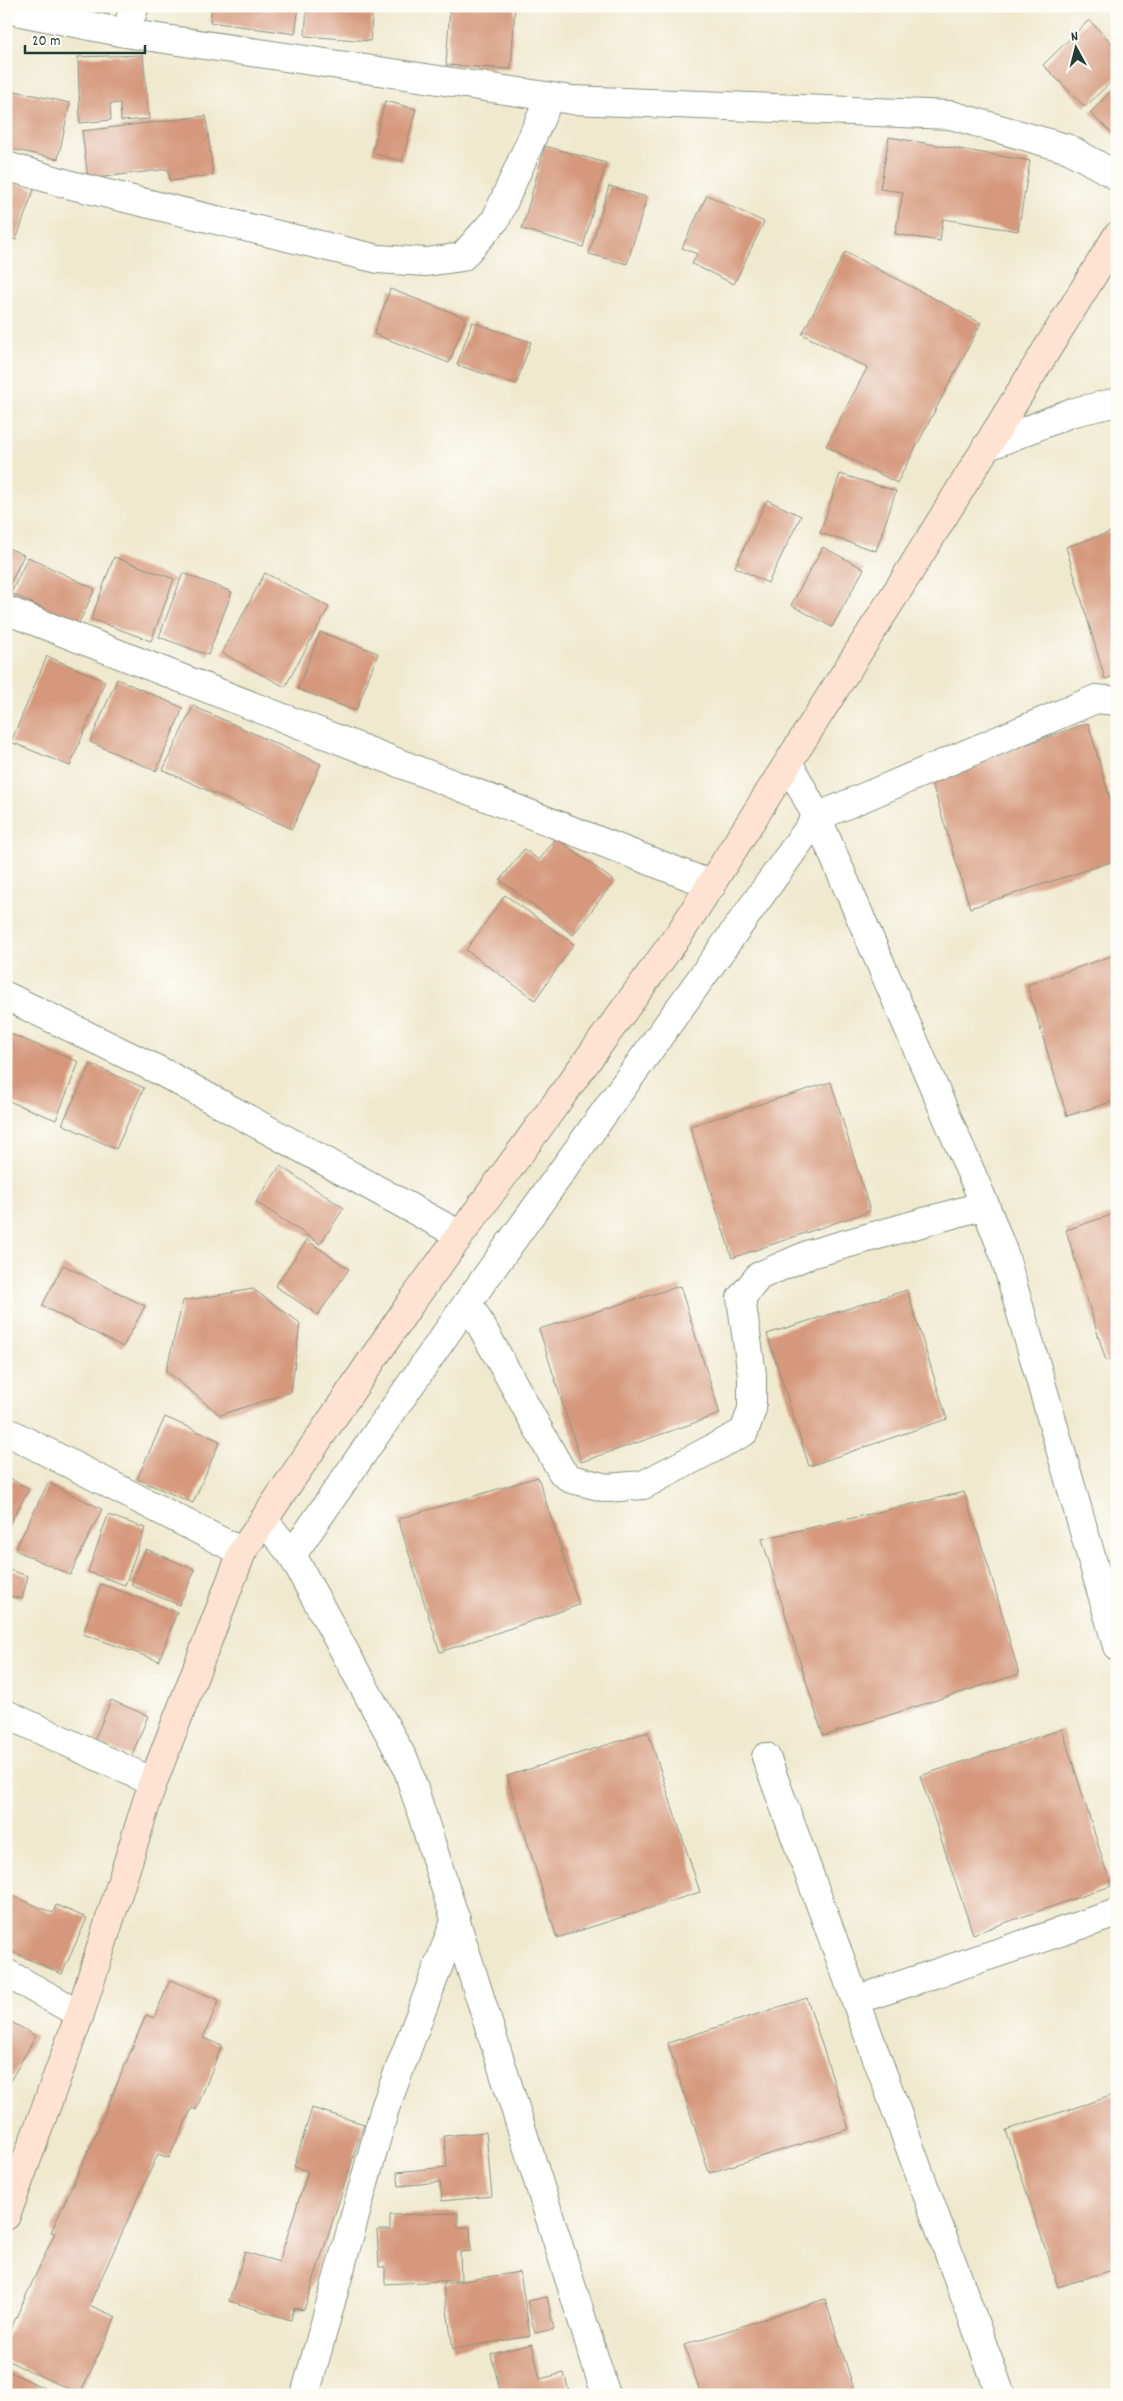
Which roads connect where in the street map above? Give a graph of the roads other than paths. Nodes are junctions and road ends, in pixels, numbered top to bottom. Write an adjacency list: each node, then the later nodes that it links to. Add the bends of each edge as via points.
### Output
1 (135, 6): 3 (street)
2 (6, 9): 3 (street)
3 (125, 33): 4 (street)
4 (550, 97): 5 (street, via 496,219 462,257 426,262 378,259 71,185); 6 (street, via 951,115 1069,148)
5 (6, 166)
6 (1117, 176)
7 (1117, 236): 9 (street)
8 (1117, 402): 9 (street, via 1070,413)
9 (986, 446): 12 (street)
10 (6, 610): 14 (street)
11 (1117, 701): 13 (street, via 1096,699)
12 (788, 764): 13 (street); 14 (street)
13 (817, 817): 16 (street); 18 (street)
14 (712, 885): 17 (street)
15 (6, 996): 17 (street, via 162,1072)
16 (985, 1205): 18 (street, via 810,1254 758,1276 741,1298 752,1375 752,1408 744,1432 643,1485 607,1488 571,1479 562,1472); 23 (street, via 1004,1254)
17 (460, 1235): 20 (street)
18 (468, 1302): 22 (street)
19 (6, 1431): 21 (street)
20 (264, 1520): 21 (street); 22 (street)
21 (242, 1552): 26 (street)
22 (292, 1555): 28 (street, via 406,1764)
23 (1117, 1646)
24 (6, 1714): 26 (street)
25 (766, 1757): 30 (street)
26 (153, 1782): 31 (street)
27 (1117, 1913): 30 (street)
28 (456, 1919): 33 (street, via 386,2108); 34 (street)
29 (6, 1973): 31 (street)
30 (856, 2000): 35 (street)
31 (80, 2014): 32 (street)
32 (6, 2216)
33 (306, 2395)
34 (606, 2395)
35 (1001, 2395)

